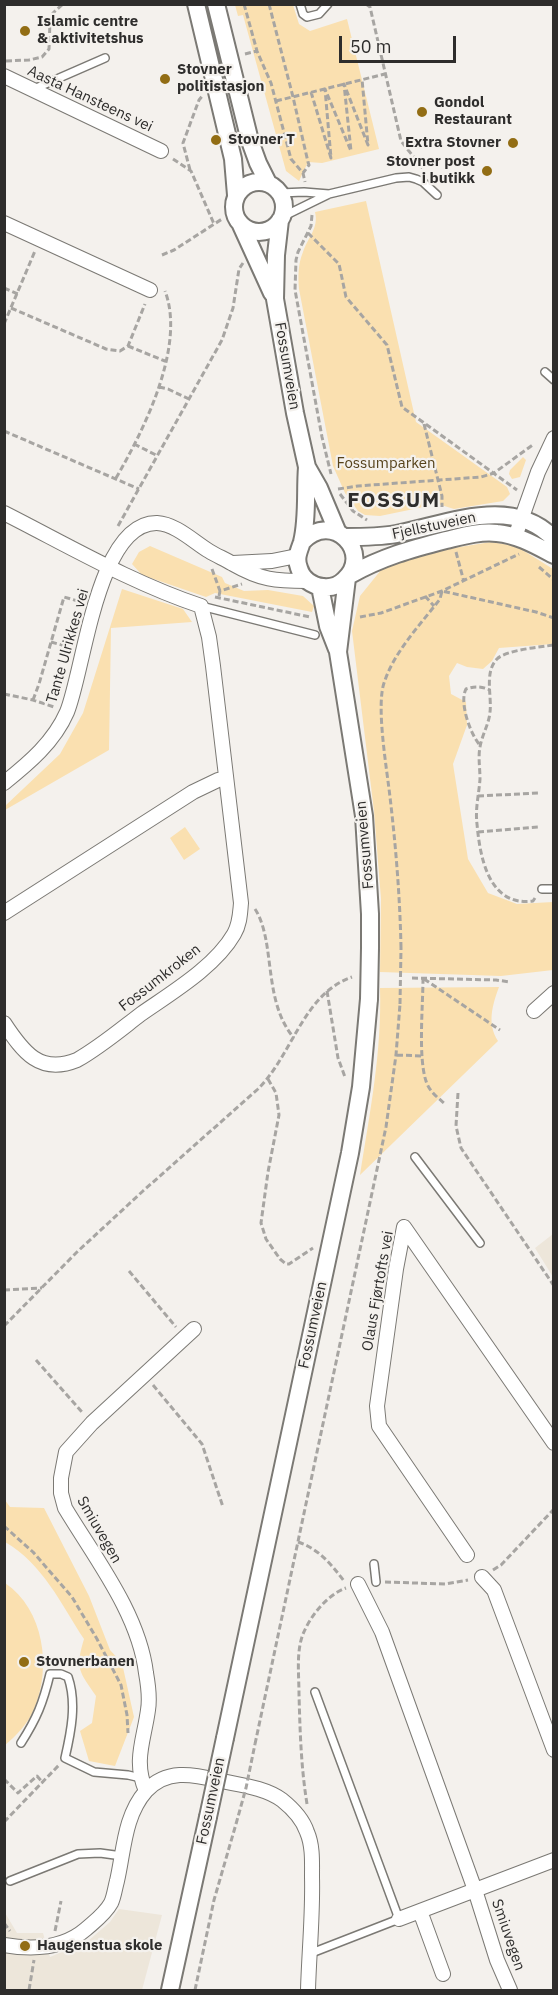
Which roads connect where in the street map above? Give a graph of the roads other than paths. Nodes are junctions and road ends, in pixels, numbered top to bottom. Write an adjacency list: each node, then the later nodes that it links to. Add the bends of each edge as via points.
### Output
1 (196, 4): 10 (street, via 233,159)
2 (216, 4): 9 (street, via 250,141)
3 (300, 4): 4 (lane, via 307,17 318,14)
4 (328, 4)
5 (105, 58): 7 (lane)
6 (4, 76): 7 (street, Aasta Hansteens vei)
7 (32, 90): 8 (street, Aasta Hansteens vei)
8 (161, 151)
9 (274, 188): 10 (street, via 261,181 246,184); 11 (lane); 13 (street, via 284,204)
10 (236, 195): 15 (street, via 234,211)
11 (329, 195): 12 (lane, via 408,177 423,182); 13 (lane)
12 (437, 195)
13 (281, 219): 15 (street, via 265,231 252,231); 17 (street, Fossumveien)
14 (4, 223): 16 (street)
15 (241, 225): 17 (street, Fossumveien)
16 (157, 289)
17 (275, 299): 21 (street, Fossumveien)
18 (545, 372): 19 (lane)
19 (554, 380)
20 (554, 438): 23 (street)
21 (307, 467): 24 (street, Fossumveien); 27 (street, Fossumveien)
22 (4, 513): 30 (street)
23 (521, 520): 24 (street, Fjellstuveien, via 499,515 475,516 397,534); 25 (street); 26 (street, Fjellstuveien, via 538,526)
24 (341, 535): 27 (street, via 314,532); 31 (street, Fossumveien, via 354,555)
25 (515, 537): 28 (street, Fjellstuveien); 31 (street, Fjellstuveien, via 466,535 401,551)
26 (554, 539)
27 (299, 549): 29 (street, via 272,561); 32 (street, Fossumveien, via 299,570)
28 (554, 555)
29 (233, 563): 30 (street, Tante Ulrikkes vei, via 180,531 157,523 142,526 131,534); 32 (street, via 261,577)
30 (109, 567): 33 (street); 37 (street, Tante Ulrikkes vei, via 94,605 68,711 32,761)
31 (348, 576): 32 (street, via 334,586); 35 (street, Fossumveien)
32 (314, 584): 35 (street, Fossumveien)
33 (201, 606): 34 (lane); 36 (street, Fossumkroken, via 209,638)
34 (315, 635)
35 (339, 652): 66 (street, Fossumveien, bridge, via 364,816 370,914 369,999 361,1087)
36 (226, 778): 40 (street, via 193,792); 43 (street, Fossumkroken, via 241,903 235,933 221,951 109,1039 67,1064 46,1065 36,1060 24,1051)
37 (4, 783)
38 (542, 889): 39 (lane)
39 (554, 889)
40 (4, 913)
41 (554, 993): 42 (street)
42 (534, 1011)
43 (4, 1023)
44 (415, 1157): 45 (lane)
45 (480, 1244)
46 (190, 1333): 56 (street, Smiuvegen, via 66,1452 61,1478 65,1508 133,1623 146,1671 149,1707 138,1762)
47 (554, 1443): 48 (street, Olaus Fjørtofts vei, via 404,1227 377,1406 380,1426)
48 (467, 1555)
49 (374, 1564): 51 (lane)
50 (482, 1577): 55 (street, via 494,1590)
51 (376, 1582)
52 (353, 1586): 60 (street, Smiuvegen, via 382,1632)
53 (315, 1692): 62 (lane)
54 (21, 1743): 56 (lane, via 36,1721 50,1674 61,1674 68,1677 72,1689 72,1729 65,1758 94,1772 128,1775)
55 (554, 1750)
56 (143, 1785): 57 (street, via 126,1831); 64 (street, via 191,1774 264,1791 282,1800 297,1815 307,1832 312,1853)
57 (122, 1856): 59 (lane, via 78,1854); 63 (street, via 112,1902 80,1935 35,1949)
58 (554, 1860): 60 (street, Smiuvegen)
59 (10, 1881)
60 (475, 1890): 61 (street, Smiuvegen); 68 (street, Smiuvegen)
61 (420, 1911): 62 (street, Smiuvegen); 65 (street)
62 (399, 1919): 64 (lane)
63 (4, 1945)
64 (309, 1954): 67 (street)
65 (443, 1974)
66 (170, 1990)
67 (308, 1990)
68 (510, 1990)

